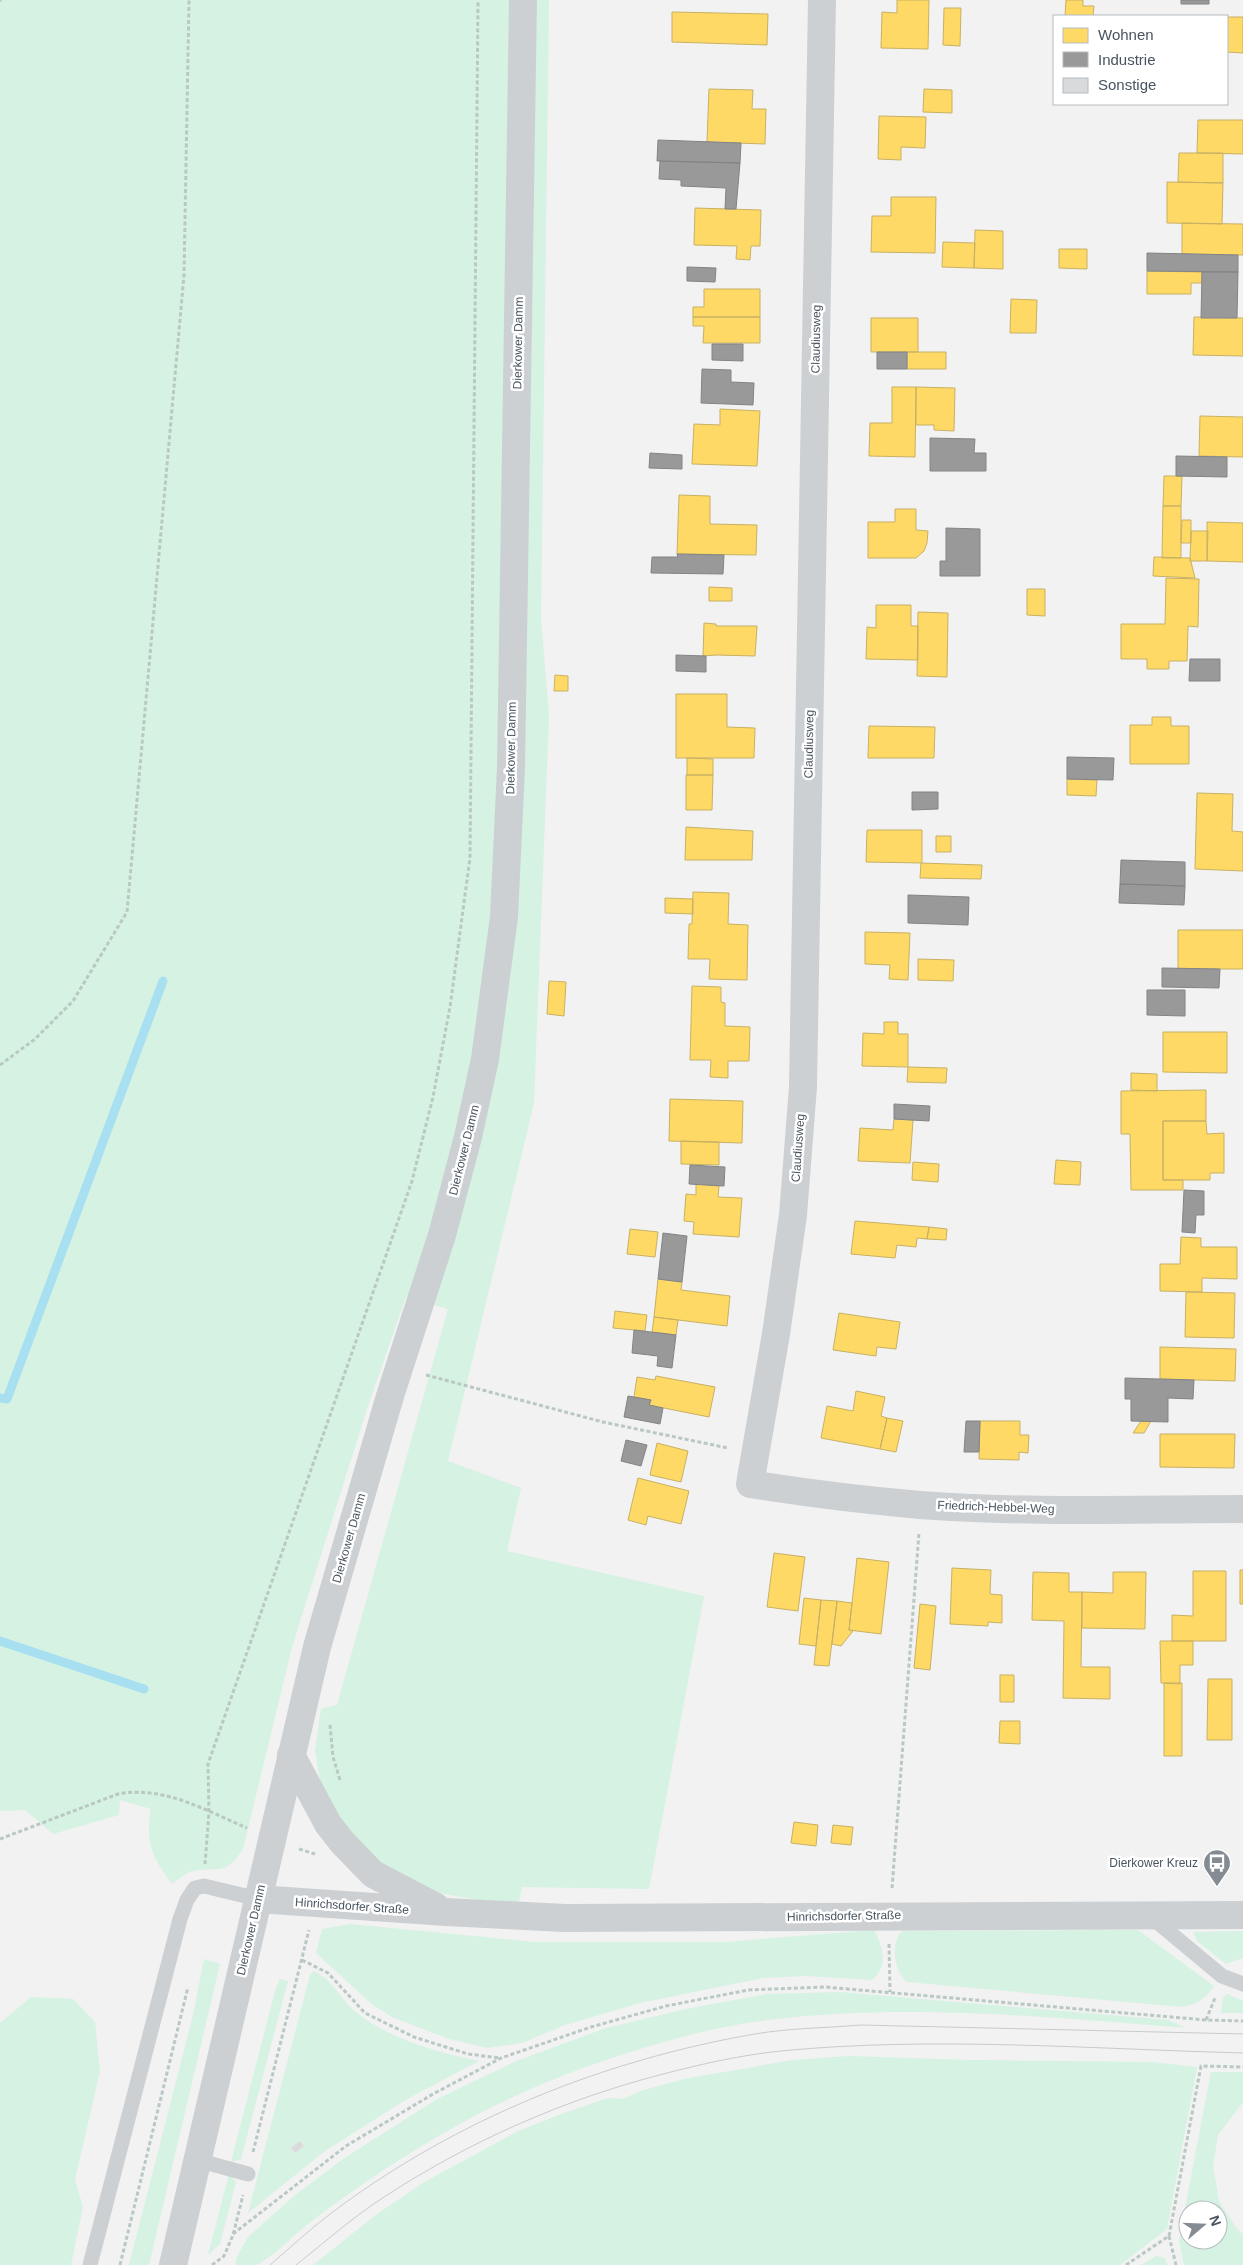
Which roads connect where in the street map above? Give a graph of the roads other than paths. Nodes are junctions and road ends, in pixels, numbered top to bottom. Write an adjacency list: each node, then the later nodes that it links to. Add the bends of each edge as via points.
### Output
1 (523, 0): 5 (street, Dierkower Damm, via 511,768 504,917 496,985 485,1059 442,1235 390,1396 317,1647)
2 (822, 0): 3 (street, Claudiusweg, via 803,1087 793,1215)
3 (750, 1484): 4 (street, Friedrich-Hebbel-Weg, via 921,1505)
4 (1243, 1509)
5 (291, 1754): 6 (street, Dierkower Damm); 7 (street, Hinrichsdorfer Straße, via 328,1824 373,1874)
6 (258, 1899): 7 (street, Hinrichsdorfer Straße); 11 (street, Dierkower Damm); 13 (lane, via 204,1886 195,1888 187,1900)
7 (446, 1912): 9 (street, Hinrichsdorfer Straße, via 565,1918)
8 (1243, 1914): 9 (street, Hinrichsdorfer Straße)
9 (1149, 1915): 10 (lane, via 1222,1976)
10 (1243, 1984)
11 (197, 2160): 12 (lane); 14 (street, Dierkower Damm)
12 (248, 2174)
13 (90, 2265)
14 (173, 2265)

